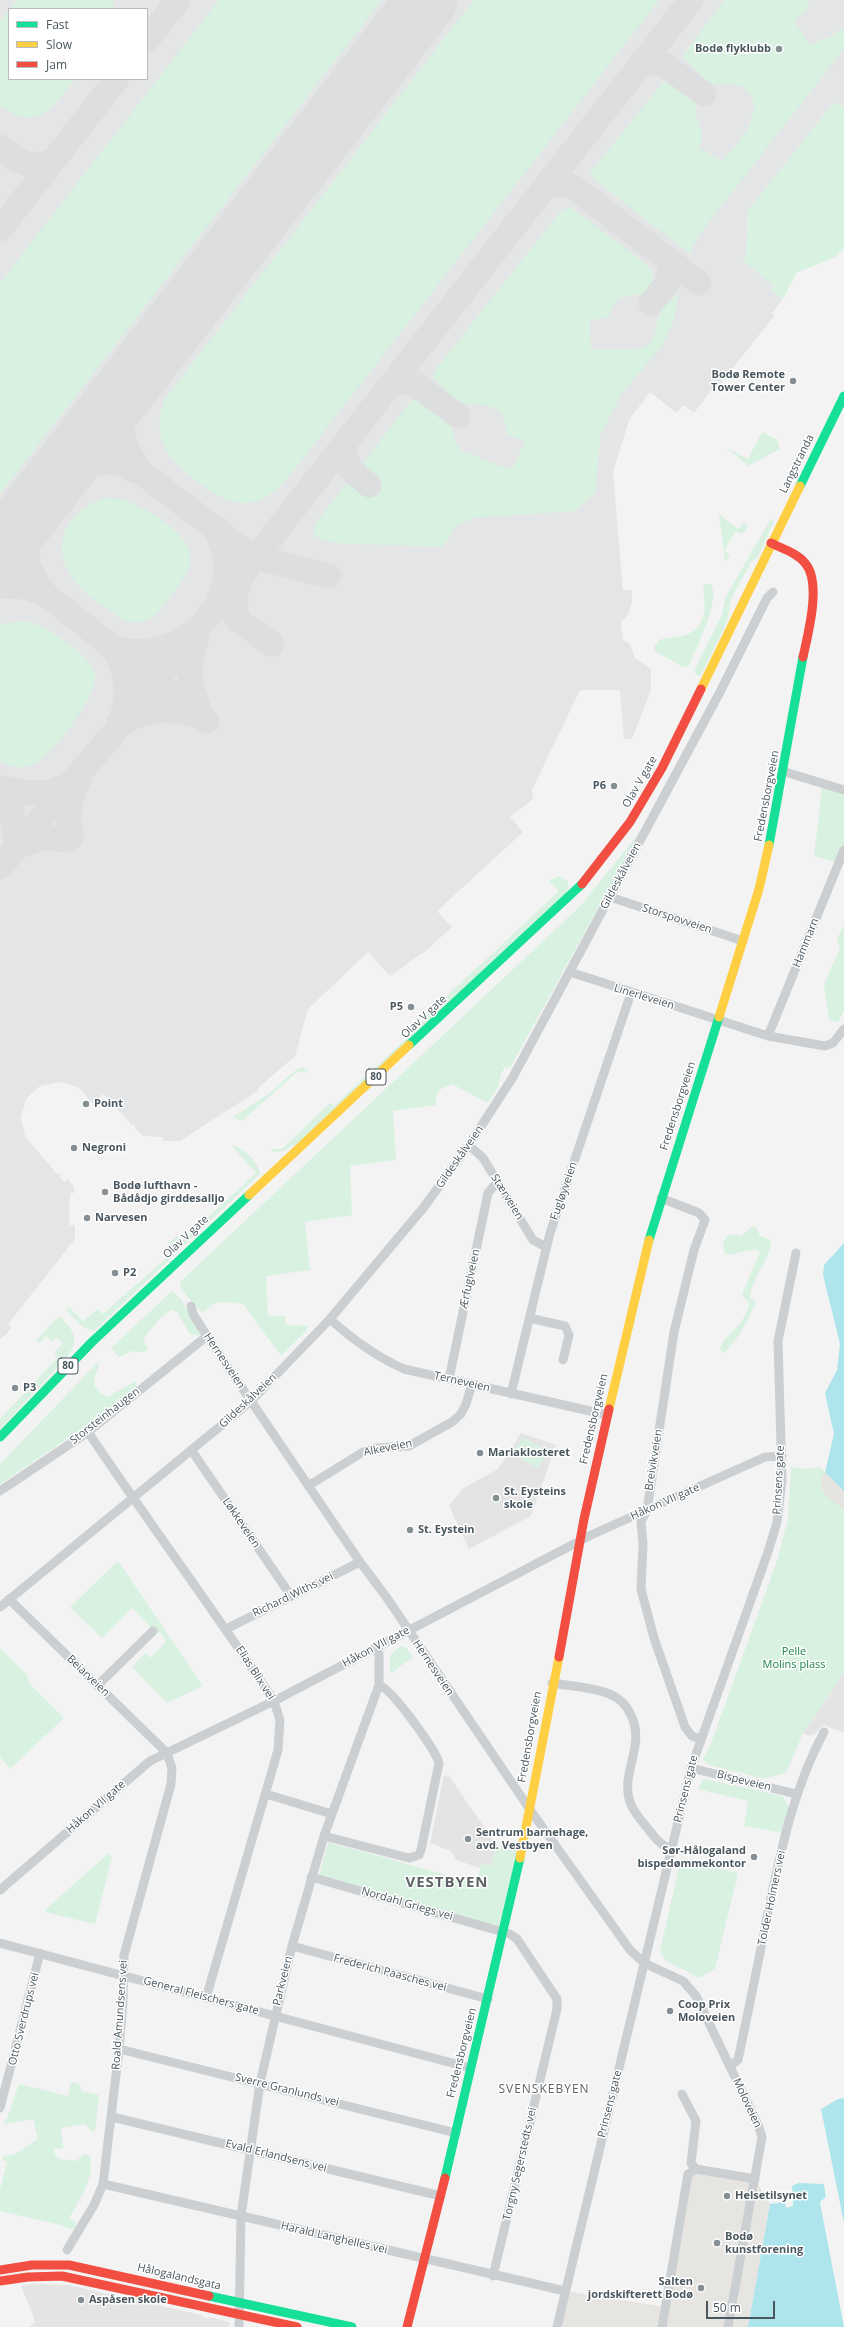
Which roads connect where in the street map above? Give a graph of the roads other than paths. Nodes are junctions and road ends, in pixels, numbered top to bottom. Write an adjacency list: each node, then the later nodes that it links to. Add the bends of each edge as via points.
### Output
1 (844, 396): 2 (main road, Langstranda)
2 (771, 543): 4 (main road, Fredensborgveien, via 802,560 812,575 805,652); 30 (main road, Olav V gate / 80, via 662,768 630,822 582,884 92,1342)
3 (773, 592): 7 (street, Gildeskålveien, via 767,598 720,692)
4 (784, 772): 5 (street); 8 (main road, Fredensborgveien, via 770,847)
5 (844, 790)
6 (844, 850): 13 (street, Hammarn)
7 (610, 897): 8 (street, Storspovveien); 9 (street, Gildeskålveien)
8 (743, 941): 11 (main road, Fredensborgveien)
9 (570, 972): 10 (street, Linerleveien); 14 (street, Gildeskålveien, via 513,1077)
10 (631, 993): 11 (street, Linerleveien); 17 (street, Fugløyveien)
11 (718, 1020): 13 (street); 16 (main road, Fredensborgveien)
12 (844, 1029): 13 (street, via 833,1043 826,1046)
13 (768, 1036)
14 (469, 1145): 15 (street, Stærveien, via 483,1158); 21 (street, Gildeskålveien, via 424,1207)
15 (497, 1182): 17 (street, Stærveien, via 533,1240); 24 (street, Ærfuglveien, via 488,1193)
16 (661, 1198): 28 (main road, Fredensborgveien, via 639,1275); 36 (street, Breivikveien, via 699,1213 705,1220 694,1250 674,1332)
17 (546, 1247): 20 (street, Fugløyveien)
18 (796, 1253): 32 (street, Prinsens gate, via 778,1341)
19 (191, 1306): 22 (street, Hernesveien)
20 (529, 1318): 23 (street, via 565,1326 569,1335); 26 (street, Fugløyveien)
21 (330, 1319): 24 (street, Terneveien, via 389,1362 404,1369); 27 (street, Gildeskålveien)
22 (207, 1336): 27 (street, Hernesveien); 29 (street, Storsteinhaugen)
23 (564, 1360)
24 (449, 1379): 25 (street, Terneveien)
25 (472, 1384): 26 (street, Terneveien); 33 (street, Alkeveien, via 464,1409 452,1422 409,1446 375,1448 363,1452)
26 (511, 1394): 28 (street, Terneveien)
27 (251, 1401): 31 (street, Gildeskålveien); 33 (street, Hernesveien)
28 (608, 1415): 37 (main road, Fredensborgveien)
29 (88, 1432): 34 (street, Storsteinhaugen); 35 (street, Elias Blix vei)
30 (0, 1438)
31 (192, 1451): 35 (street, Gildeskålveien); 39 (street, Løkkeveien)
32 (782, 1456): 36 (street, Håkon VII gate, via 765,1457); 51 (street, Prinsens gate, via 777,1522)
33 (308, 1486): 38 (street, Hernesveien)
34 (0, 1491)
35 (132, 1499): 40 (street, Gildeskålveien); 42 (street, Elias Blix vei)
36 (647, 1510): 37 (street, Håkon VII gate); 51 (street, Breivikveien, via 641,1521 641,1589 645,1608 685,1727 692,1736)
37 (581, 1542): 44 (street, Håkon VII gate); 46 (main road, Fredensborgveien)
38 (360, 1562): 39 (street, Richard Withs vei); 44 (street, Hernesveien)
39 (291, 1596): 42 (street, Richard Withs vei)
40 (9, 1599): 41 (street, Gildeskålveien); 48 (street, Beiarveien)
41 (0, 1607)
42 (226, 1629): 49 (street, Elias Blix vei)
43 (153, 1630): 48 (street)
44 (408, 1630): 45 (street, Håkon VII gate); 56 (street, Hernesveien)
45 (375, 1648): 47 (street, Parkveien, via 378,1654); 49 (street, Håkon VII gate)
46 (552, 1683): 56 (main road, Fredensborgveien); 59 (street, via 606,1693 622,1702 629,1710 637,1731 630,1776 630,1801 638,1816 660,1844)
47 (379, 1685): 57 (street, Parkveien); 58 (street, via 390,1692 434,1751 439,1763 421,1850 419,1855 408,1858)
48 (97, 1686): 52 (street, Beiarveien)
49 (274, 1701): 52 (street, Håkon VII gate); 54 (street, Elias Blix vei, via 280,1720 280,1738)
50 (824, 1732): 55 (street, Tolder Holmers vei)
51 (700, 1739): 53 (street, Prinsens gate)
52 (167, 1754): 61 (street, Håkon VII gate, via 143,1766); 67 (street, Roald Amundsens vei, via 172,1768 171,1784 124,1955)
53 (691, 1768): 55 (street, Bispeveien); 59 (street, Prinsens gate)
54 (266, 1794): 57 (street); 68 (street, Elias Blix vei)
55 (796, 1794): 72 (street, Tolder Holmers vei, via 776,1873 738,2060)
56 (530, 1811): 62 (main road, Fredensborgveien); 66 (street, Hernesveien, via 630,1950)
57 (332, 1814): 58 (street, Parkveien)
58 (324, 1836): 60 (street, Parkveien)
59 (672, 1849): 66 (street, Prinsens gate)
60 (312, 1877): 62 (street, Nordahl Griegs vei); 64 (street, Parkveien)
61 (0, 1890)
62 (503, 1932): 69 (main road, Fredensborgveien); 88 (street, Torgny Segerstedts vei, via 517,1939 551,1987 558,2004)
63 (0, 1943): 65 (street, General Fleischers gate)
64 (292, 1946): 69 (street, Frederich Paasches vei); 70 (street, Parkveien)
65 (40, 1953): 67 (street, General Fleischers gate); 76 (street, Otto Sverdrups vei)
66 (644, 1963): 72 (street, Moloveien, via 676,1977 692,1990); 90 (street, Prinsens gate)
67 (123, 1975): 68 (street, General Fleischers gate); 71 (street, Roald Amundsens vei)
68 (206, 1998): 70 (street, General Fleischers gate)
69 (488, 1999): 73 (main road, Fredensborgveien)
70 (275, 2015): 73 (street, General Fleischers gate); 74 (street, Parkveien)
71 (119, 2048): 74 (street, Sverre Granlunds vei); 77 (street, Roald Amundsens vei)
72 (730, 2066): 81 (street, Moloveien, via 761,2132)
73 (471, 2068): 78 (main road, Fredensborgveien)
74 (260, 2083): 78 (street, Sverre Granlunds vei); 79 (street, Parkveien)
75 (682, 2094): 80 (street, via 696,2121 691,2163)
76 (0, 2108)
77 (112, 2117): 79 (street, Evald Erlandsens vei); 82 (street, Roald Amundsens vei)
78 (456, 2132): 83 (main road, Fredensborgveien)
79 (249, 2150): 83 (street, Evald Erlandsens vei); 84 (street, Parkveien)
80 (696, 2169): 81 (street); 98 (street, via 688,2174 686,2180)
81 (755, 2179): 99 (street, Moloveien)
82 (103, 2184): 84 (street, Harald Langhelles vei); 85 (street, Roald Amundsens vei, via 94,2205)
83 (441, 2196): 86 (main road, Fredensborgveien)
84 (241, 2216): 86 (street, Harald Langhelles vei); 91 (street, Parkveien)
85 (67, 2250)
86 (424, 2259): 88 (street, Harald Langhelles vei); 96 (main road, Fredensborgveien)
87 (0, 2270): 91 (main road, Hålogalandsgata, via 32,2265 69,2265)
88 (493, 2276): 90 (street, Harald Langhelles vei)
89 (0, 2281): 92 (main road, Hålogalandsgata, via 28,2276 62,2276)
90 (566, 2291): 97 (street, Prinsens gate)
91 (238, 2303): 92 (street, Parkveien); 95 (main road, Hålogalandsgata)
92 (238, 2314): 93 (street, Parkveien); 94 (main road, Hålogalandsgata)
93 (239, 2327)
94 (297, 2327)
95 (352, 2327)
96 (407, 2327)
97 (557, 2327)
98 (662, 2327)
99 (728, 2327)

